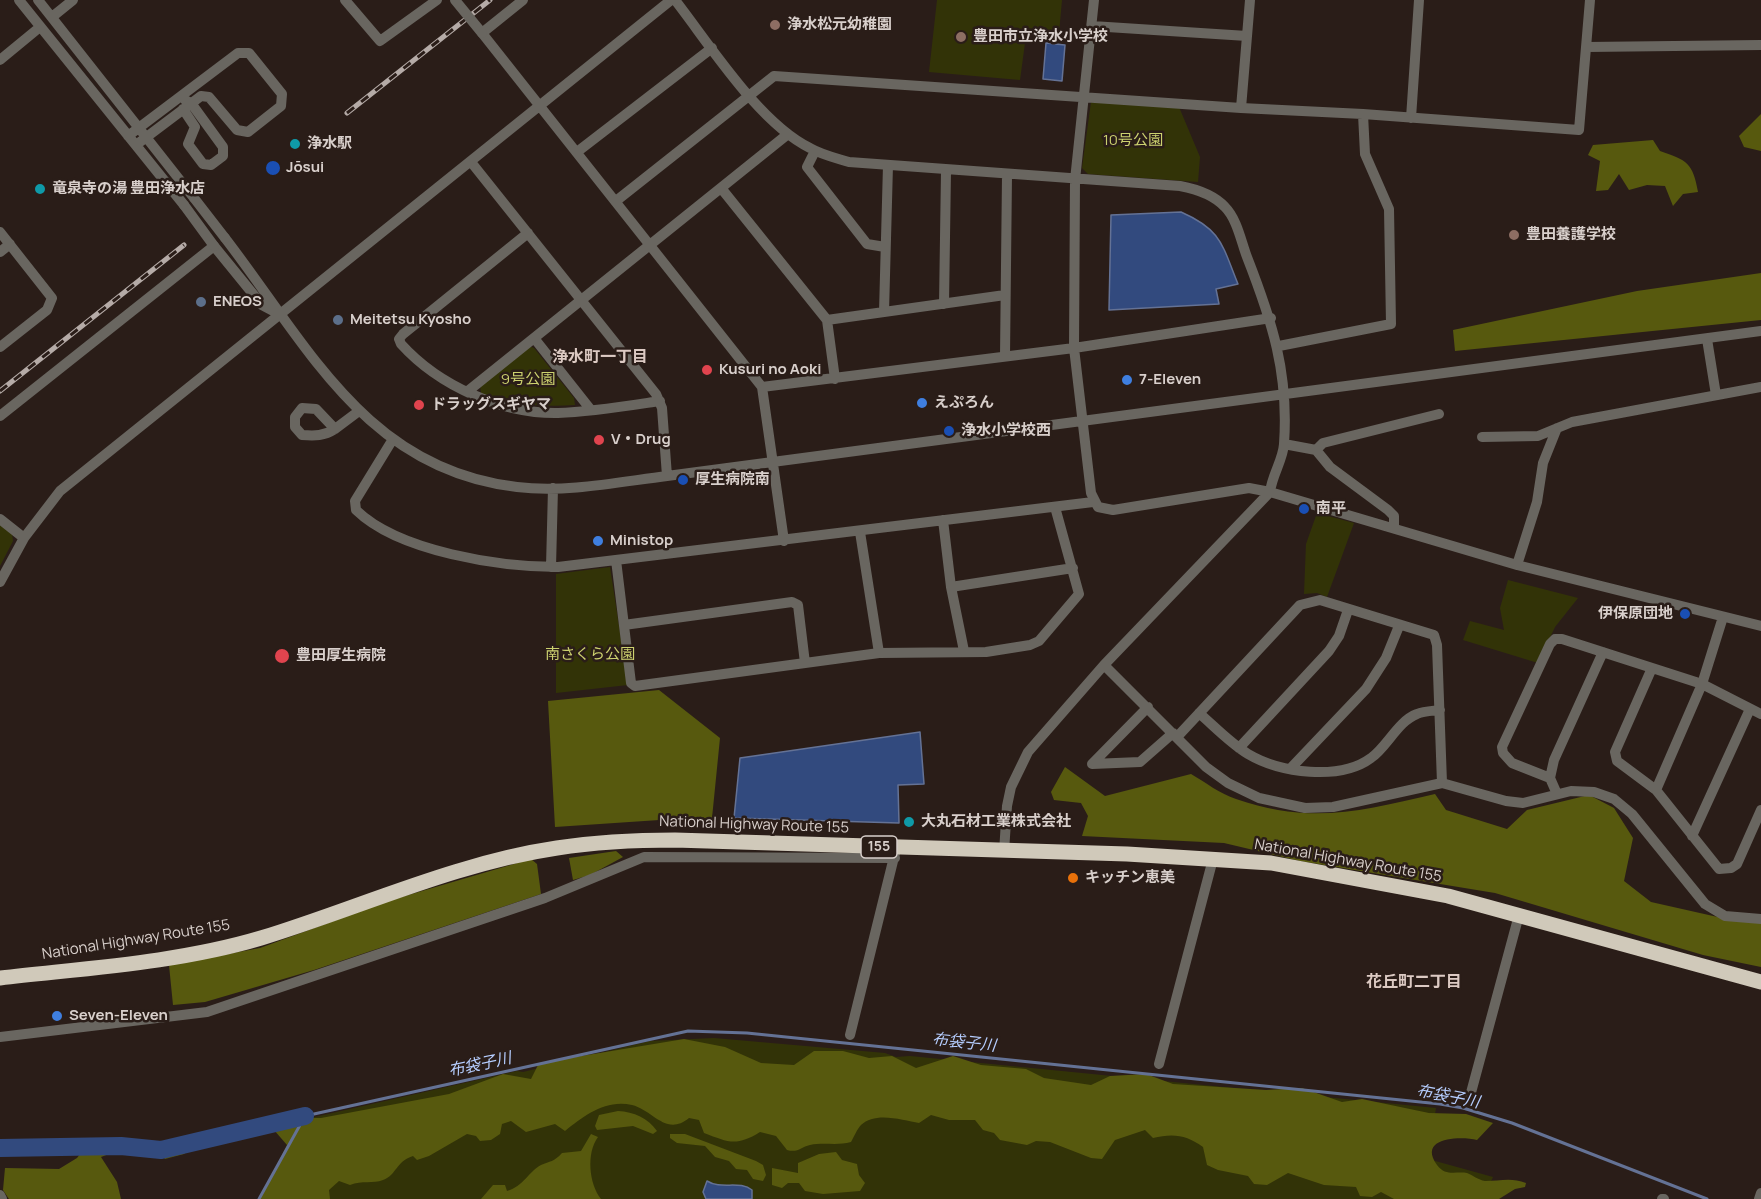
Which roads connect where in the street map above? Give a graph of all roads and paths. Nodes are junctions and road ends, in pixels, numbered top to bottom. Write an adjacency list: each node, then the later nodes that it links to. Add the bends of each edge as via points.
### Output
1 (19, 0): 15 (street)
2 (38, 0): 13 (street)
3 (73, 0): 13 (street)
4 (345, 0): 5 (street, via 380,41)
5 (437, 0)
6 (455, 0): 16 (street, bridge)
7 (523, 0): 16 (street)
8 (673, 0): 20 (street); 26 (street)
9 (1094, 0): 14 (street)
10 (1250, 0): 17 (street)
11 (1419, 0): 29 (street)
12 (1590, 0): 19 (street)
13 (52, 17): 30 (street)
14 (1092, 26): 17 (street); 23 (street)
15 (40, 27): 21 (street); 32 (street)
16 (482, 33): 26 (street)
17 (1247, 36): 27 (street)
18 (1761, 45): 19 (street)
19 (1587, 47): 29 (street, via 1578,130)
20 (712, 48): 22 (street); 36 (street)
21 (0, 60)
22 (749, 96): 23 (street, via 774,76); 31 (street); 43 (street)
23 (1084, 97): 27 (street); 41 (street)
24 (179, 98): 25 (street); 25 (street, via 238,52 249,53 282,94 280,106 248,132 237,130 209,97 201,96); 30 (street)
25 (187, 106): 25 (street, via 224,147 222,156 211,165 203,164 188,144 195,126); 33 (street)
26 (541, 106): 36 (street); 37 (street)
27 (1241, 108): 28 (street)
28 (1363, 114): 29 (street); 61 (street, via 1365,154 1389,209 1391,324)
29 (1411, 118)
30 (139, 127): 32 (street); 33 (street)
31 (788, 134): 35 (street); 42 (street)
32 (128, 136): 34 (street)
33 (147, 136): 34 (street); 55 (street, bridge, via 271,298)
34 (136, 145): 48 (street, bridge)
35 (815, 151): 38 (street, via 849,162); 49 (street, via 807,167 867,244)
36 (577, 152): 43 (street)
37 (471, 162): 45 (street); 55 (street)
38 (888, 165): 39 (street); 49 (street)
39 (946, 171): 40 (street); 53 (street)
40 (1006, 175): 41 (street); 51 (street)
41 (1075, 180): 56 (street, via 1180,186 1217,200 1230,214); 63 (street)
42 (721, 188): 47 (street); 57 (street)
43 (616, 201): 47 (street)
44 (0, 232): 46 (street)
45 (528, 233): 52 (street); 68 (street, via 399,339 428,369)
46 (10, 244): 50 (street); 62 (street, via 53,302)
47 (650, 245): 52 (street); 66 (street)
48 (214, 246): 55 (street, via 262,305); 75 (street)
49 (885, 247): 54 (street)
50 (0, 252)
51 (1005, 295): 53 (street); 64 (street)
52 (582, 300): 59 (street); 71 (street)
53 (944, 304): 54 (street)
54 (884, 312): 57 (street)
55 (279, 315): 73 (street, via 318,368); 93 (street, via 67,486 44,509)
56 (1271, 318): 61 (street); 63 (street)
57 (827, 320): 65 (street)
58 (1761, 331): 60 (street)
59 (534, 338): 68 (street); 72 (street)
60 (1707, 339): 69 (street); 70 (street)
61 (1279, 346): 69 (street)
62 (0, 347)
63 (1074, 348): 64 (street); 76 (street)
64 (1005, 356): 65 (street)
65 (835, 379): 66 (street)
66 (762, 387): 83 (street)
67 (1761, 387): 70 (street)
68 (468, 392): 72 (street, via 517,408 559,413)
69 (1283, 394): 76 (street); 81 (street)
70 (1716, 395): 77 (street)
71 (660, 401): 72 (street); 84 (street)
72 (591, 410)
73 (359, 411): 78 (street); 80 (street)
74 (1438, 414): 82 (street, via 1323,443)
75 (0, 416)
76 (1082, 420): 83 (street); 87 (street)
77 (1557, 428): 79 (street, via 1538,436); 96 (street, via 1543,463 1538,502)
78 (335, 429)
79 (1482, 437)
80 (393, 439): 85 (street, via 463,475 518,487); 97 (street, via 355,501 360,514 399,536 454,556 511,566)
81 (1284, 444): 82 (street); 86 (street)
82 (1316, 450): 91 (street, via 1330,467 1388,510 1394,516)
83 (773, 462): 84 (street); 94 (street)
84 (668, 476): 85 (street)
85 (553, 488): 97 (street)
86 (1270, 492): 87 (street, via 1249,488 1105,510); 91 (street); 110 (street)
87 (1093, 502): 88 (street)
88 (1055, 507): 90 (street); 98 (street)
89 (0, 519): 93 (street)
90 (943, 520): 92 (street); 100 (street)
91 (1394, 526): 96 (street)
92 (860, 532): 94 (street); 108 (street)
93 (24, 538): 99 (street)
94 (784, 541): 95 (street)
95 (616, 560): 97 (street); 103 (street)
96 (1517, 565): 102 (street)
97 (551, 567)
98 (1074, 568): 100 (street); 106 (street, via 1079,594 1039,641 994,651)
99 (0, 582)
100 (951, 587): 106 (street)
101 (1348, 610): 104 (street); 116 (street, via 1320,600 1300,605); 119 (street, via 1329,651)
102 (1723, 617): 105 (street); 112 (street)
103 (624, 625): 109 (street, via 792,602 798,605); 109 (street, via 631,683 635,686)
104 (1399, 626): 115 (street, via 1434,636); 120 (street, via 1386,658 1366,689)
105 (1761, 626)
106 (964, 651): 108 (street)
107 (1603, 652): 111 (street); 121 (street, via 1554,760); 121 (street, via 1555,639 1502,747 1512,763)
108 (879, 653): 109 (street)
109 (805, 663)
110 (1104, 665): 113 (street); 128 (street, via 1042,734 1018,768 1007,806)
111 (1652, 668): 112 (street); 123 (street, via 1615,753 1619,763)
112 (1702, 684): 114 (street); 123 (street)
113 (1148, 707): 118 (street); 118 (street, via 1092,764 1140,762)
114 (1750, 709): 117 (street); 126 (street)
115 (1440, 710): 120 (street, via 1413,717 1371,759 1352,767 1334,771); 122 (street)
116 (1200, 713): 118 (street); 119 (street)
117 (1761, 714)
118 (1175, 735): 122 (street, via 1228,783 1259,798 1292,806 1346,806)
119 (1239, 748): 120 (street)
120 (1290, 769)
121 (1550, 778): 124 (street)
122 (1442, 783): 124 (street, via 1523,803)
123 (1656, 790): 126 (street)
124 (1557, 794): 131 (street, via 1594,792 1614,799 1637,820 1705,904 1725,916)
125 (1761, 810): 126 (street, via 1737,864 1731,868 1715,866)
126 (1692, 836)
127 (895, 852): 128 (highway, National Highway Route 155 / 155); 132 (highway, National Highway Route 155 / 155, via 663,840 558,848 483,865 260,938 122,964); 134 (street); 135 (street, via 644,857 545,898 207,1012)
128 (1004, 852): 129 (highway, National Highway Route 155 / 155)
129 (1213, 859): 130 (highway, National Highway Route 155 / 155, via 1271,863 1389,884); 136 (street)
130 (1519, 915): 133 (highway, National Highway Route 155 / 155); 137 (street)
131 (1761, 919)
132 (0, 978)
133 (1761, 982)
134 (850, 1035)
135 (0, 1037)
136 (1159, 1064)
137 (1468, 1100)
138 (1761, 1193): 139 (street)
139 (1759, 1199)

